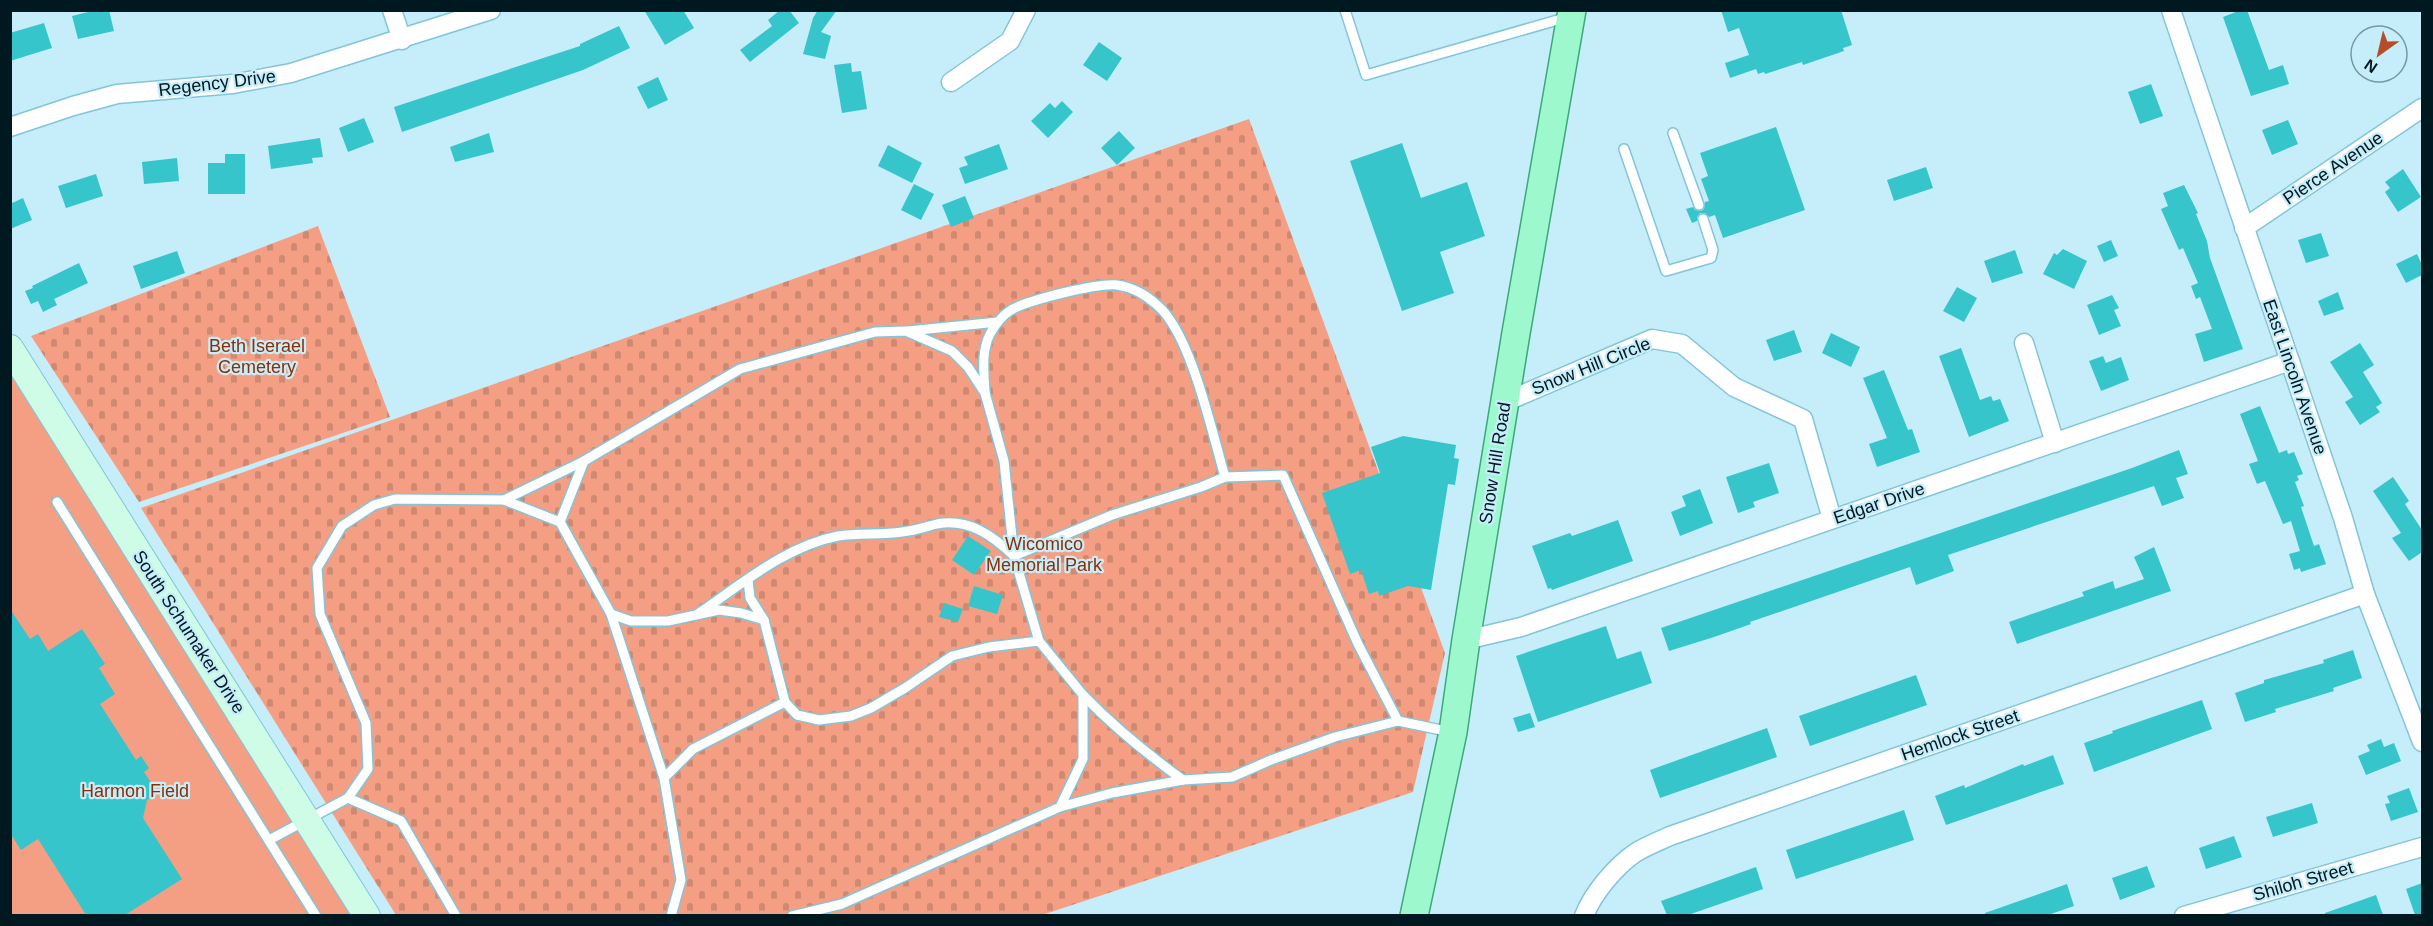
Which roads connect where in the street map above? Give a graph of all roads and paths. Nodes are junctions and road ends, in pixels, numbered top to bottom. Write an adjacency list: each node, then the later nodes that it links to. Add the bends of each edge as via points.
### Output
1 (392, 10): 7 (street)
2 (491, 10): 7 (street, Regency Drive)
3 (1026, 10): 8 (street, via 1010,41)
4 (1346, 10): 6 (lane, via 1366,75)
5 (2171, 10): 15 (street, East Lincoln Avenue)
6 (1571, 13): 22 (main road, Snow Hill Road)
7 (402, 40): 10 (street, Regency Drive, via 291,73 233,84 117,94)
8 (951, 82)
9 (2422, 108): 15 (street, Pierce Avenue)
10 (10, 127)
11 (1673, 133): 13 (lane)
12 (1624, 149): 14 (lane, via 1666,272 1712,258)
13 (1699, 205)
14 (1703, 219)
15 (2244, 228): 20 (street, East Lincoln Avenue)
16 (998, 322): 17 (lane); 21 (lane, via 984,353); 25 (lane, via 1012,310 1092,286 1135,289 1159,306 1183,340)
17 (906, 331): 21 (lane, via 952,351); 24 (lane, via 875,332 740,369)
18 (2024, 343): 23 (street)
19 (10, 348): 47 (street, South Schumaker Drive)
20 (2290, 361): 23 (street, Edgar Drive); 32 (street, East Lincoln Avenue)
21 (985, 393): 30 (lane, via 1004,461)
22 (1505, 402): 28 (street, Snow Hill Circle, via 1652,339 1682,344 1734,387 1803,419); 36 (main road, Snow Hill Road)
23 (2055, 443): 28 (street, Edgar Drive)
24 (584, 461): 26 (lane); 29 (lane)
25 (1225, 477): 30 (lane, via 1112,515); 40 (lane, via 1283,475 1358,644)
26 (504, 500): 29 (lane); 45 (lane, via 395,499 374,505 342,526 317,568 320,614 366,723 368,769)
27 (57, 502): 48 (lane)
28 (1832, 519): 36 (street, Edgar Drive, via 1521,627)
29 (560, 522): 34 (lane)
30 (1014, 556): 31 (lane, via 995,538 976,528 939,524 919,530 839,536 808,544); 37 (lane)
31 (748, 580): 33 (lane); 35 (lane, via 750,598)
32 (2365, 594): 42 (street, East Lincoln Avenue); 56 (street, Hemlock Street, via 1670,836 1635,853 1599,889)
33 (699, 613): 34 (lane, via 668,621 631,621); 35 (lane, via 719,610)
34 (611, 614): 43 (lane)
35 (764, 620): 39 (lane)
36 (1466, 640): 41 (main road, Snow Hill Road)
37 (1039, 641): 38 (lane); 39 (lane, via 952,656 905,688 851,716 819,720 797,715)
38 (1083, 695): 44 (lane, via 1110,723); 46 (lane, via 1083,759)
39 (785, 702): 43 (lane, via 693,749)
40 (1398, 721): 41 (lane); 44 (lane, via 1335,736 1232,777)
41 (1453, 732): 55 (main road, Snow Hill Road)
42 (2422, 742)
43 (664, 778): 53 (lane, via 681,880)
44 (1183, 780): 46 (lane)
45 (348, 798): 47 (lane); 52 (lane, via 401,821)
46 (1060, 807): 54 (lane, via 842,904)
47 (307, 818): 48 (lane); 51 (street, South Schumaker Drive)
48 (269, 840): 50 (lane)
49 (2422, 847): 57 (street, Shiloh Street)
50 (316, 915)
51 (368, 915)
52 (456, 915)
53 (670, 915)
54 (792, 915)
55 (1414, 915)
56 (1584, 915)
57 (2184, 915)

